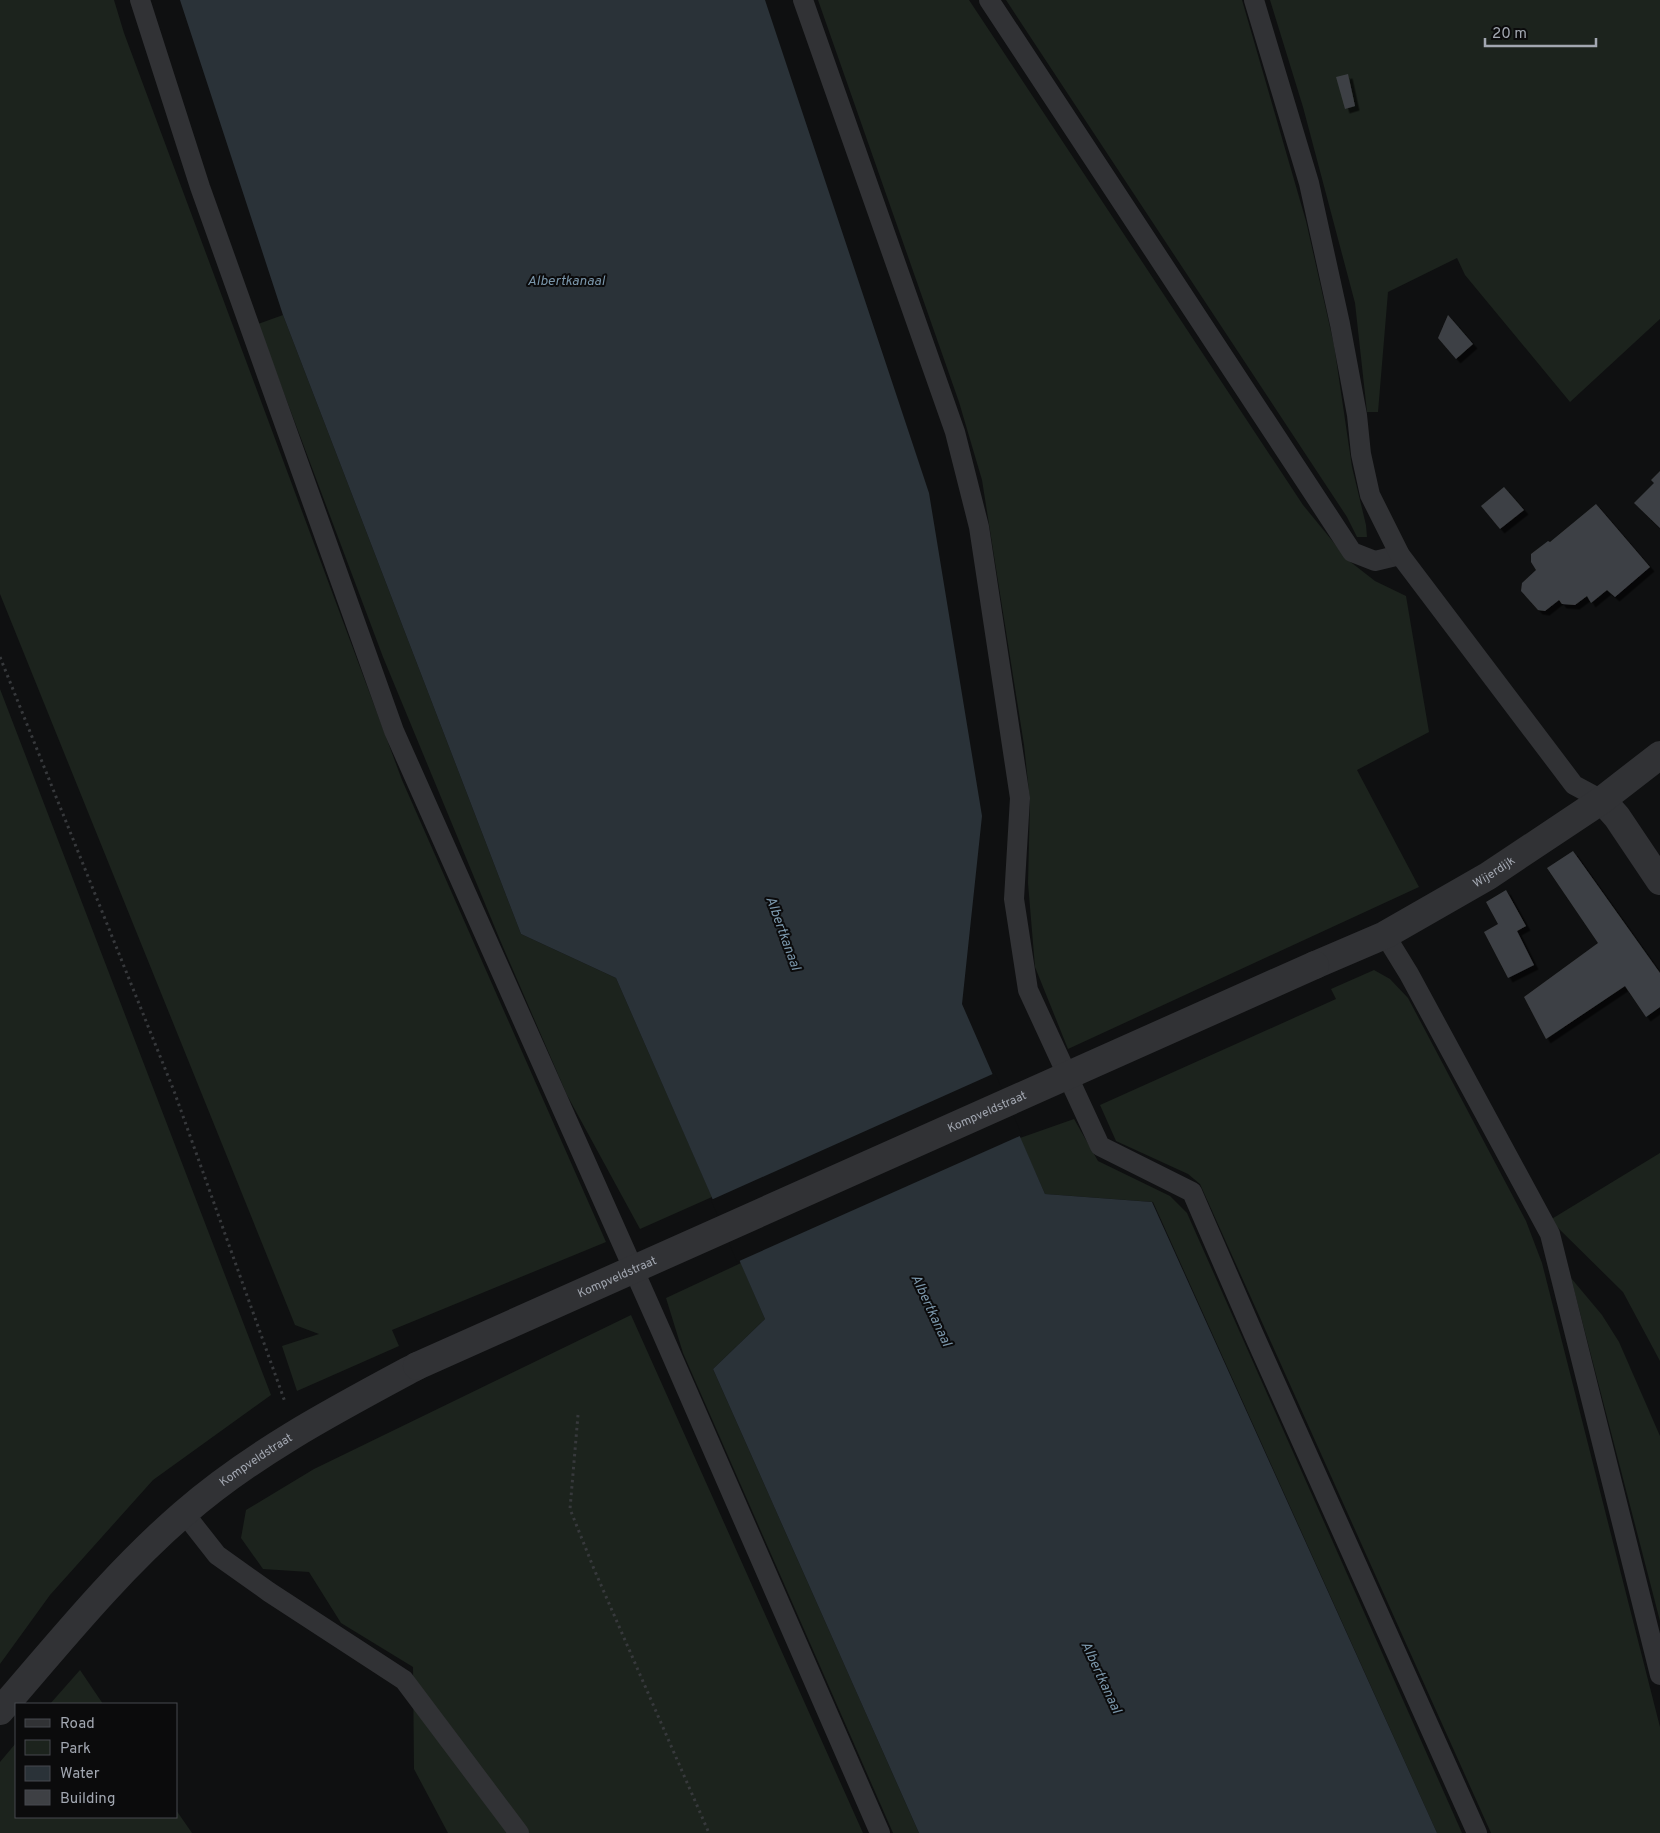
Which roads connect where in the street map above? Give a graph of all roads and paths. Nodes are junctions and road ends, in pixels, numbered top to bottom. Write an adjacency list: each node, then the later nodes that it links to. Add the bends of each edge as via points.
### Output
1 (140, 0): 19 (lane, via 200,187 394,732)
2 (803, 0): 20 (lane, via 955,432 979,527 1020,798 1014,900 1028,990 1100,1146 1192,1192)
3 (990, 0): 5 (lane, via 1352,552 1375,561)
4 (1254, 0): 5 (lane, via 1309,183 1340,324 1370,495)
5 (1400, 555): 8 (lane, via 1574,785)
6 (0, 658): 13 (path, via 174,1091 283,1397)
7 (1660, 755): 8 (street, Wijerdijk)
8 (1602, 800): 9 (street); 10 (street, Wijerdijk, via 1488,876)
9 (1660, 882)
10 (1385, 935): 11 (street, Wijerdijk); 15 (lane, via 1550,1234)
11 (1315, 965): 13 (street, Kompveldstraat, bridge, via 416,1366)
12 (578, 1415): 18 (path, via 570,1508)
13 (301, 1431): 14 (street, Kompveldstraat, via 257,1458)
14 (184, 1513): 16 (street, Kompveldstraat, via 135,1558 82,1614); 17 (lane, via 217,1554 404,1680)
15 (1660, 1675)
16 (0, 1711)
17 (519, 1833)
18 (709, 1833)
19 (880, 1833)
20 (1478, 1833)

